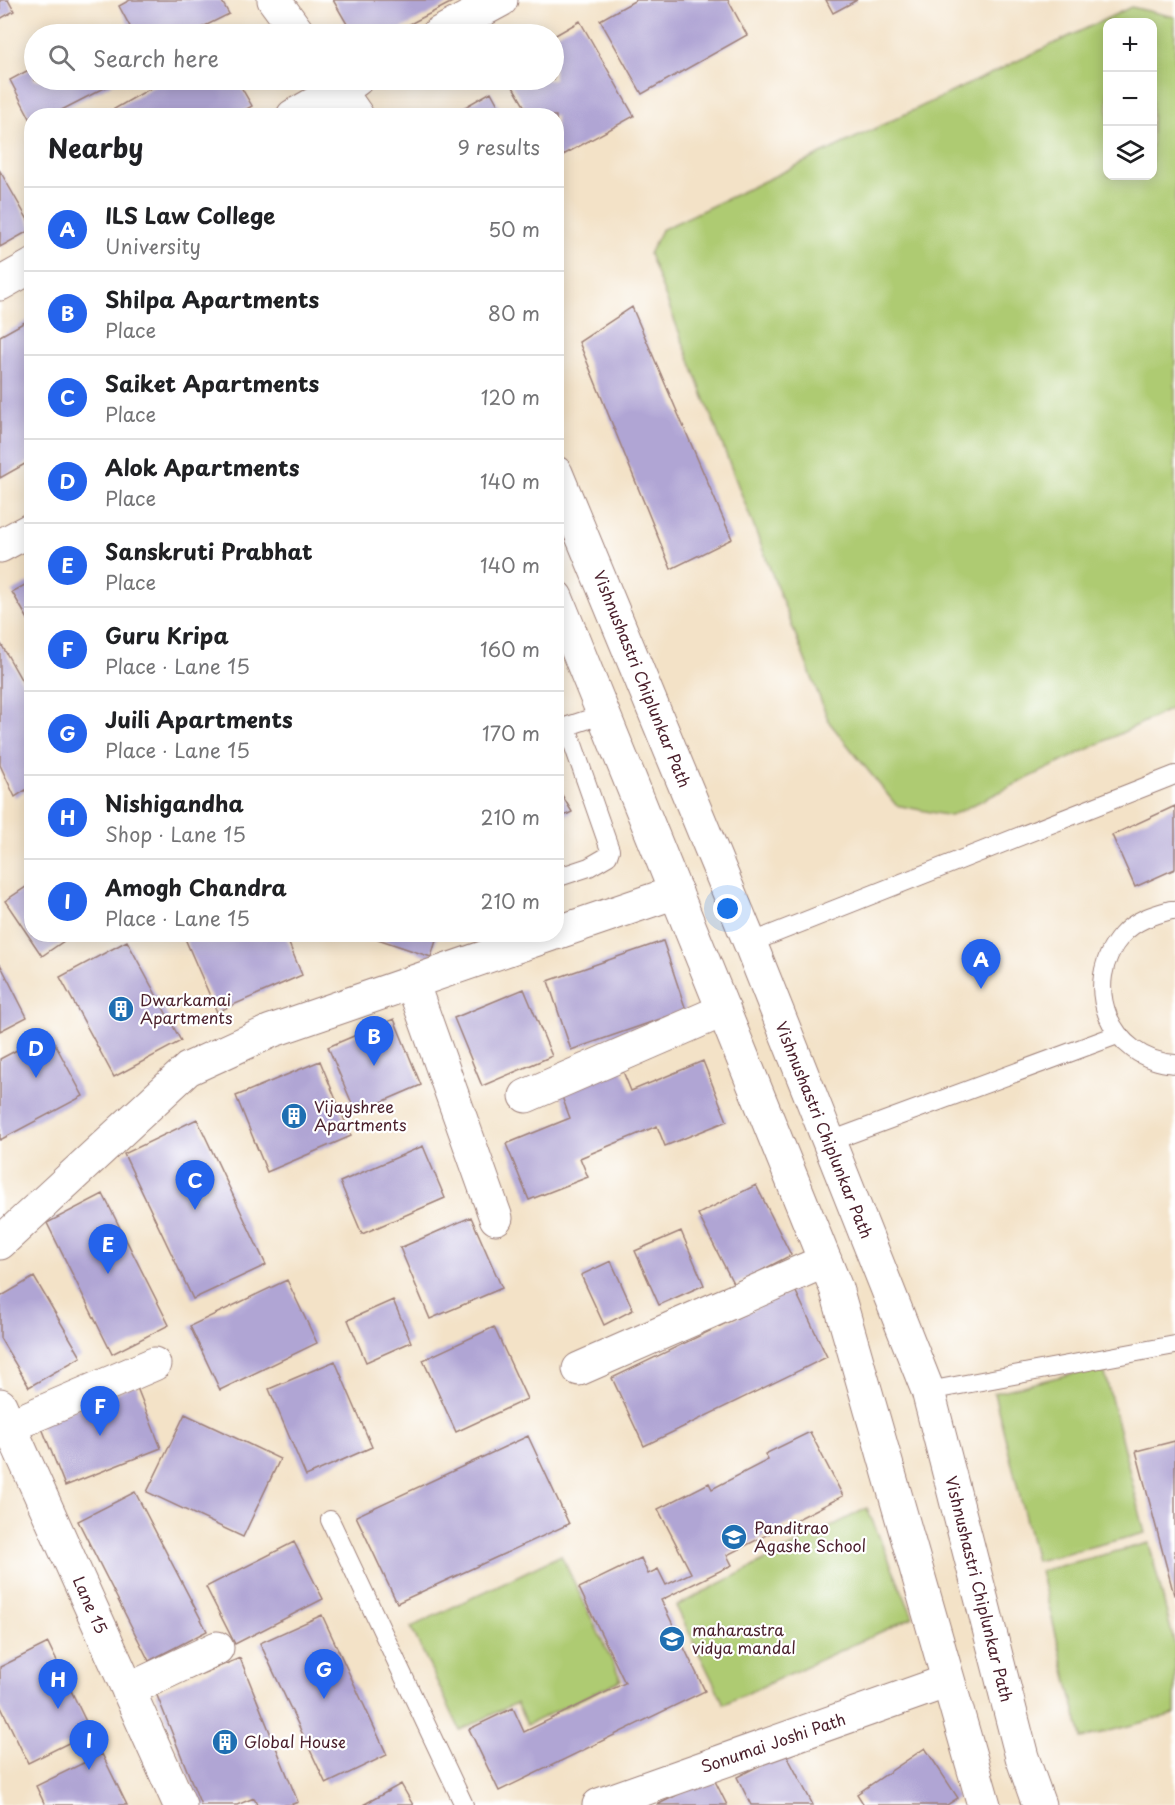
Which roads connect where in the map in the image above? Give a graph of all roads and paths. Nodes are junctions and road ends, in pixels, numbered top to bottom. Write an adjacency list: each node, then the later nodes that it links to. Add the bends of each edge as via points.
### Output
1 (274, 0): 3 (street)
2 (501, 0): 4 (street)
3 (292, 24)
4 (457, 24)
5 (346, 91): 6 (street)
6 (310, 108)
7 (24, 270): 8 (street)
8 (0, 284)
9 (564, 491): 22 (street, Vishnushastri Chiplunkar Path)
10 (24, 534): 11 (street)
11 (0, 546)
12 (564, 616): 13 (street)
13 (604, 714): 14 (lane); 18 (street)
14 (564, 728)
15 (564, 734): 17 (lane, via 610,850 599,862)
16 (1175, 775): 22 (lane)
17 (564, 875)
18 (676, 892): 20 (street); 24 (street)
19 (1175, 910): 25 (lane, via 1144,918 1123,934 1108,957 1101,984 1104,1010)
20 (564, 930)
21 (529, 942): 23 (street)
22 (750, 943): 28 (street, Vishnushastri Chiplunkar Path)
23 (412, 982): 29 (street); 30 (street, via 271,1030 188,1069)
24 (724, 1010): 27 (street); 31 (street)
25 (1117, 1035): 26 (lane, via 1137,1053 1161,1064); 28 (lane)
26 (1175, 1064)
27 (526, 1096)
28 (828, 1142): 35 (street, Vishnushastri Chiplunkar Path)
29 (496, 1218)
30 (0, 1243)
31 (825, 1261): 34 (street); 39 (street)
32 (1175, 1345): 35 (lane)
33 (154, 1364): 36 (street)
34 (579, 1369)
35 (928, 1391): 45 (street, Vishnushastri Chiplunkar Path, via 1022,1757)
36 (3, 1420): 40 (street, Lane 15)
37 (330, 1520): 42 (lane)
38 (217, 1648): 40 (street)
39 (948, 1681): 43 (street, Sonumai Joshi Path); 44 (street)
40 (128, 1690): 41 (street, Lane 15)
41 (180, 1805)
42 (464, 1805)
43 (598, 1805)
44 (984, 1805)
45 (1039, 1805)

